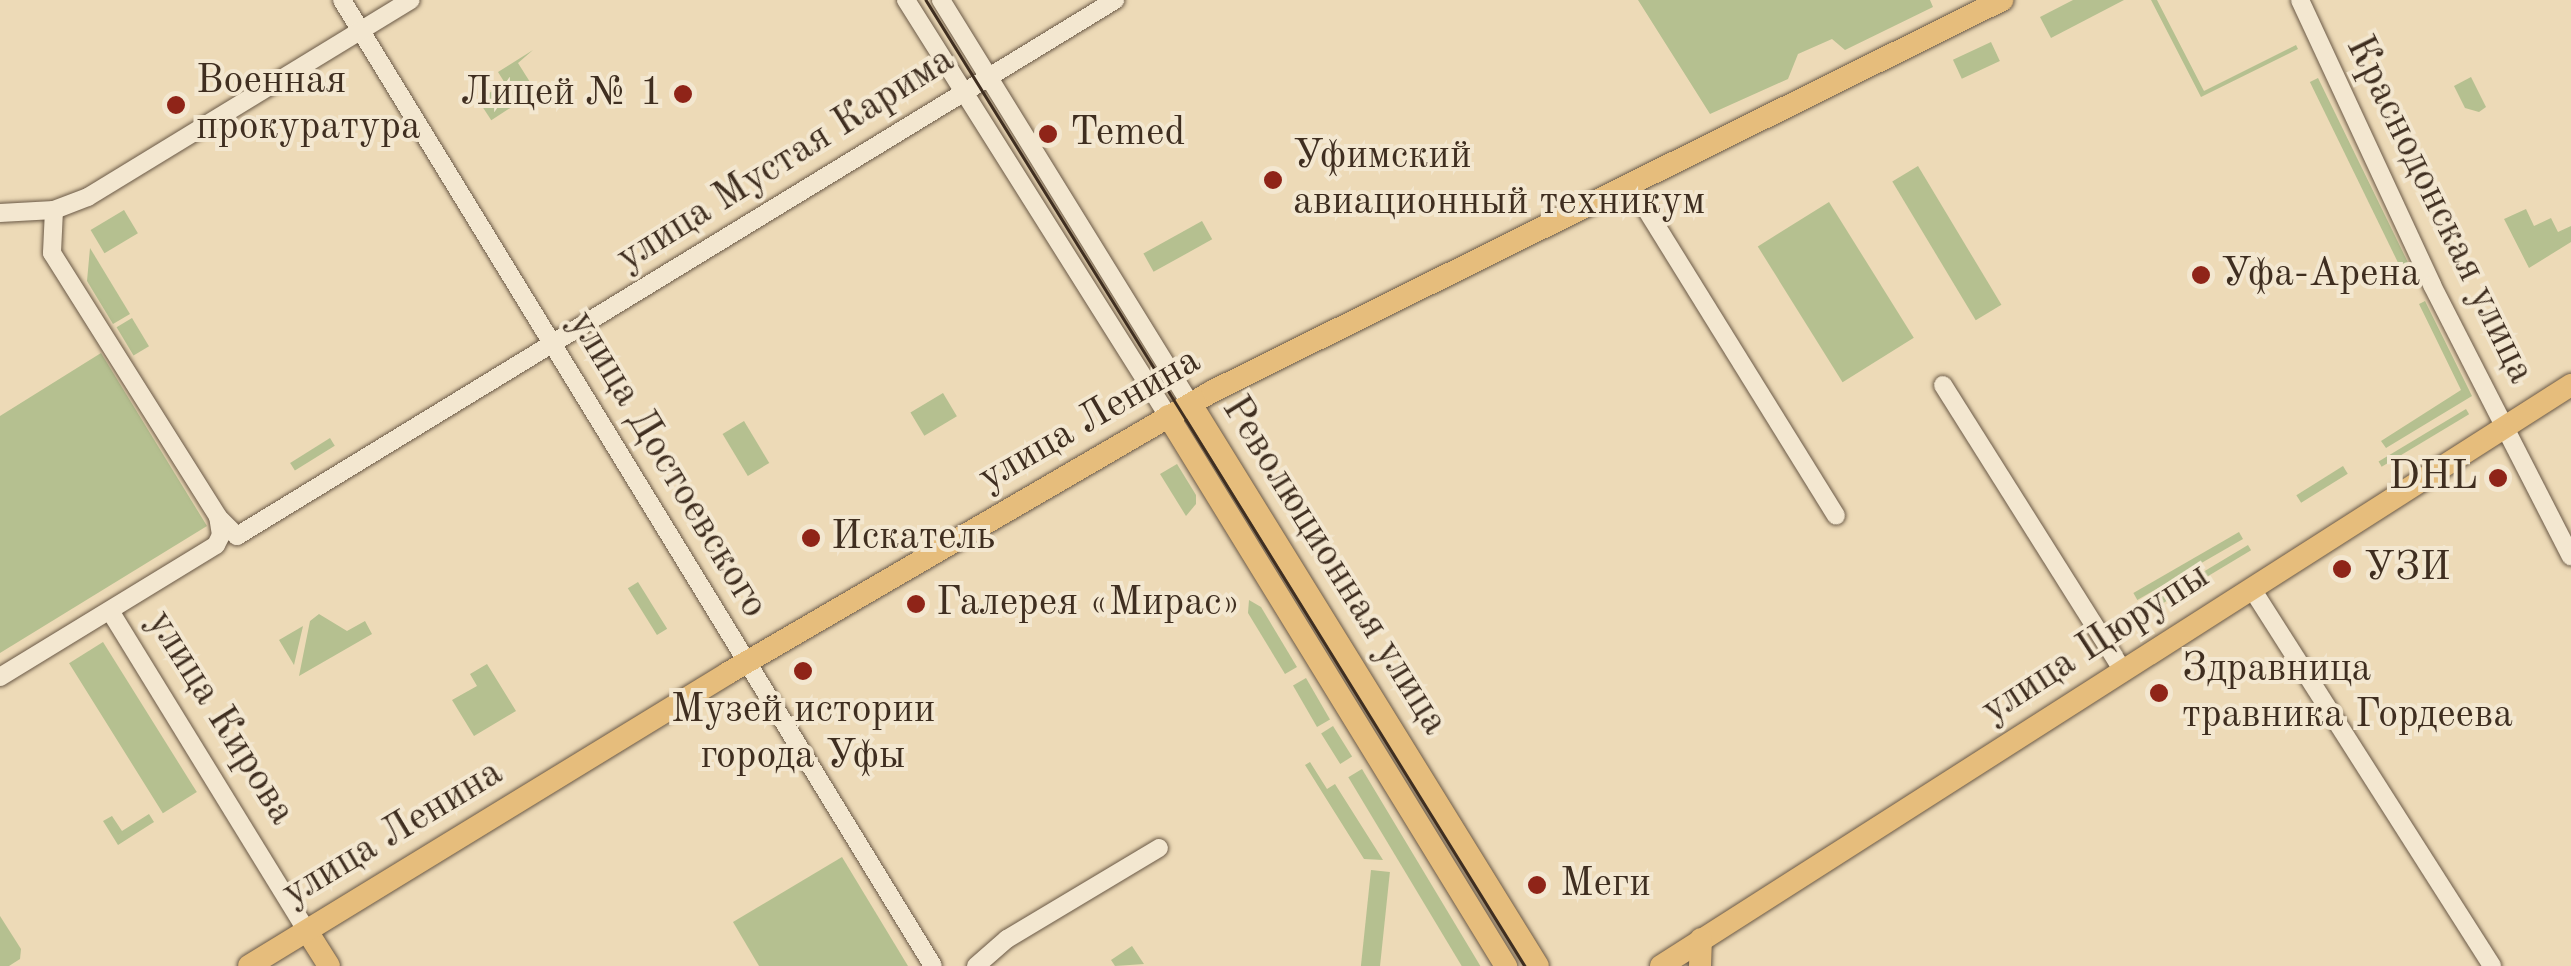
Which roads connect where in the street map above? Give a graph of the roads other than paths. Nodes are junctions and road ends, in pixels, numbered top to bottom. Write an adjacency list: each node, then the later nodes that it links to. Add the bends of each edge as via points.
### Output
1 (342, 0): 8 (street, улица Достоевского)
2 (411, 0): 8 (street)
3 (906, 0): 10 (street)
4 (941, 0): 9 (street, Революционная улица)
5 (1115, 0): 9 (street, улица Мустая Карима)
6 (2002, 0): 11 (main road, улица Ленина)
7 (2300, 0): 19 (street, Краснодонская улица)
8 (361, 32): 12 (street, via 108,186); 14 (street, улица Достоевского)
9 (988, 77): 10 (street, улица Мустая Карима); 17 (street, Революционная улица)
10 (960, 91): 14 (street, улица Мустая Карима); 18 (street)
11 (1631, 184): 17 (main road, улица Ленина); 20 (street)
12 (54, 210): 13 (street); 21 (street, via 52,252)
13 (0, 212)
14 (554, 345): 21 (street, улица Мустая Карима, via 237,536); 25 (street, улица Достоевского)
15 (1944, 385): 26 (street)
16 (2571, 385): 19 (main road, улица Цюрупы)
17 (1191, 404): 18 (main road, улица Ленина); 36 (main road, Революционная улица)
18 (1168, 416): 25 (main road, улица Ленина); 35 (main road)
19 (2505, 426): 22 (street, Краснодонская улица); 23 (main road, улица Цюрупы)
20 (1836, 516)
21 (218, 517): 24 (street, via 222,535 216,544)
22 (2571, 557)
23 (2252, 589): 26 (main road, улица Цюрупы); 39 (street)
24 (110, 611): 27 (street); 29 (street, улица Кирова)
25 (746, 662): 29 (main road, улица Ленина); 33 (street, улица Достоевского)
26 (2123, 672): 30 (main road, улица Цюрупы)
27 (0, 678)
28 (1159, 848): 34 (street, via 1007,939)
29 (307, 931): 31 (main road, улица Ленина); 32 (main road, улица Кирова)
30 (1701, 939): 37 (main road, улица Цюрупы); 38 (main road)
31 (249, 966)
32 (328, 966)
33 (933, 966)
34 (976, 966)
35 (1506, 966)
36 (1538, 966)
37 (1661, 966)
38 (1700, 966)
39 (2492, 966)

